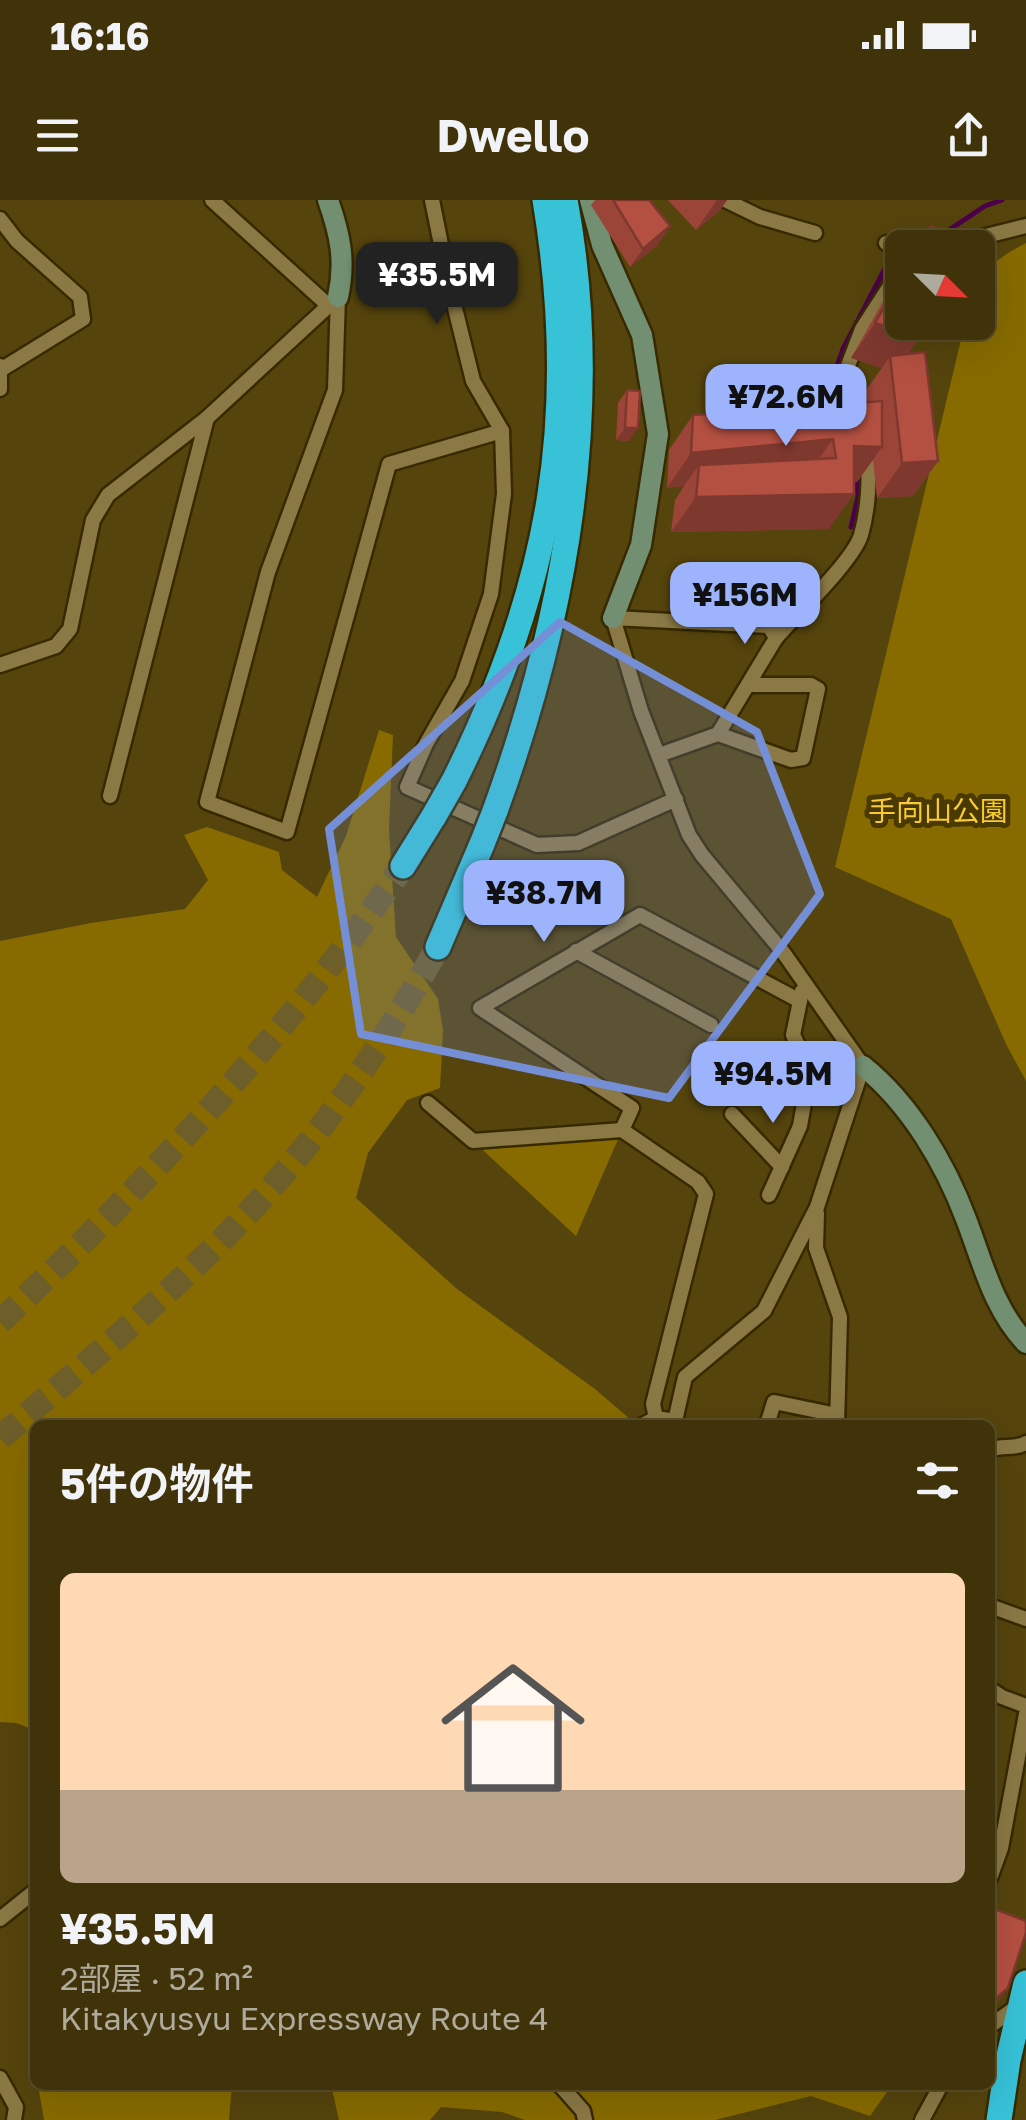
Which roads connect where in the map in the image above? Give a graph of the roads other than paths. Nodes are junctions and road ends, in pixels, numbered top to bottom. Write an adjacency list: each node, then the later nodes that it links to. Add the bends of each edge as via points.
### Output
1 (212, 200): 14 (street)
2 (328, 200): 14 (street, via 344,268)
3 (432, 200): 19 (street, via 474,381)
4 (544, 200): 30 (highway, bridge, via 561,358 553,483 537,569 489,710)
5 (565, 200): 12 (highway)
6 (590, 200): 21 (street, via 642,335 658,434 641,545)
7 (725, 200): 10 (street)
8 (0, 219): 16 (street, via 80,298 83,319)
9 (1026, 226): 11 (street)
10 (816, 232)
11 (995, 234)
12 (575, 252): 15 (highway); 23 (highway, via 582,368 576,469)
13 (885, 293): 22 (street, via 846,371 869,467 860,537)
14 (334, 301): 18 (street); 19 (street, via 335,390 268,572 207,802 287,832 390,464)
15 (599, 321)
16 (1, 367): 17 (street)
17 (0, 389)
18 (207, 418): 24 (street, via 108,495 92,520 70,629 56,646); 28 (street)
19 (502, 431): 29 (street, via 504,494 492,594 462,681 407,787 537,845 578,844)
20 (580, 574): 23 (highway)
21 (612, 618): 22 (street, via 769,626); 27 (street)
22 (776, 638): 25 (street)
23 (542, 655): 31 (highway, bridge, via 514,761)
24 (0, 666)
25 (748, 685): 26 (street); 26 (street, via 812,684 818,690 804,758 791,760)
26 (718, 734): 27 (street)
27 (659, 755): 29 (street)
28 (110, 796)
29 (676, 799): 33 (street, via 702,855)
30 (403, 866)
31 (438, 947)
32 (576, 951): 34 (street, via 640,915); 35 (street); 39 (street, via 480,1008 632,1108)
33 (804, 981): 34 (street); 36 (street)
34 (800, 1001): 40 (street, via 793,1035 810,1069 800,1126)
35 (711, 1025)
36 (863, 1066): 42 (street); 43 (street, via 888,1086 919,1128 965,1214 1008,1324)
37 (428, 1104): 39 (street, via 473,1141)
38 (732, 1114): 40 (street)
39 (622, 1130): 44 (street, via 706,1194)
40 (782, 1167): 41 (street)
41 (770, 1195)
42 (817, 1207): 45 (street, via 764,1310 686,1377); 47 (street, via 816,1248 840,1317)
43 (1026, 1343)
44 (649, 1420)
45 (675, 1420)
46 (769, 1420): 47 (street, via 774,1402)
47 (837, 1420)
48 (1026, 1444): 49 (street)
49 (995, 1450)
50 (995, 1608): 51 (street)
51 (1026, 1619)
52 (995, 1693): 53 (street)
53 (1026, 1706)
54 (1026, 1714): 55 (street)
55 (995, 1864)
56 (30, 1895): 57 (street)
57 (0, 1919)
58 (1023, 1994): 59 (street); 66 (highway)
59 (995, 2021)
60 (0, 2078): 63 (street, via 16,2107)
61 (564, 2090): 64 (street)
62 (938, 2090): 65 (street)
63 (14, 2120)
64 (585, 2120)
65 (922, 2120)
66 (999, 2120)

